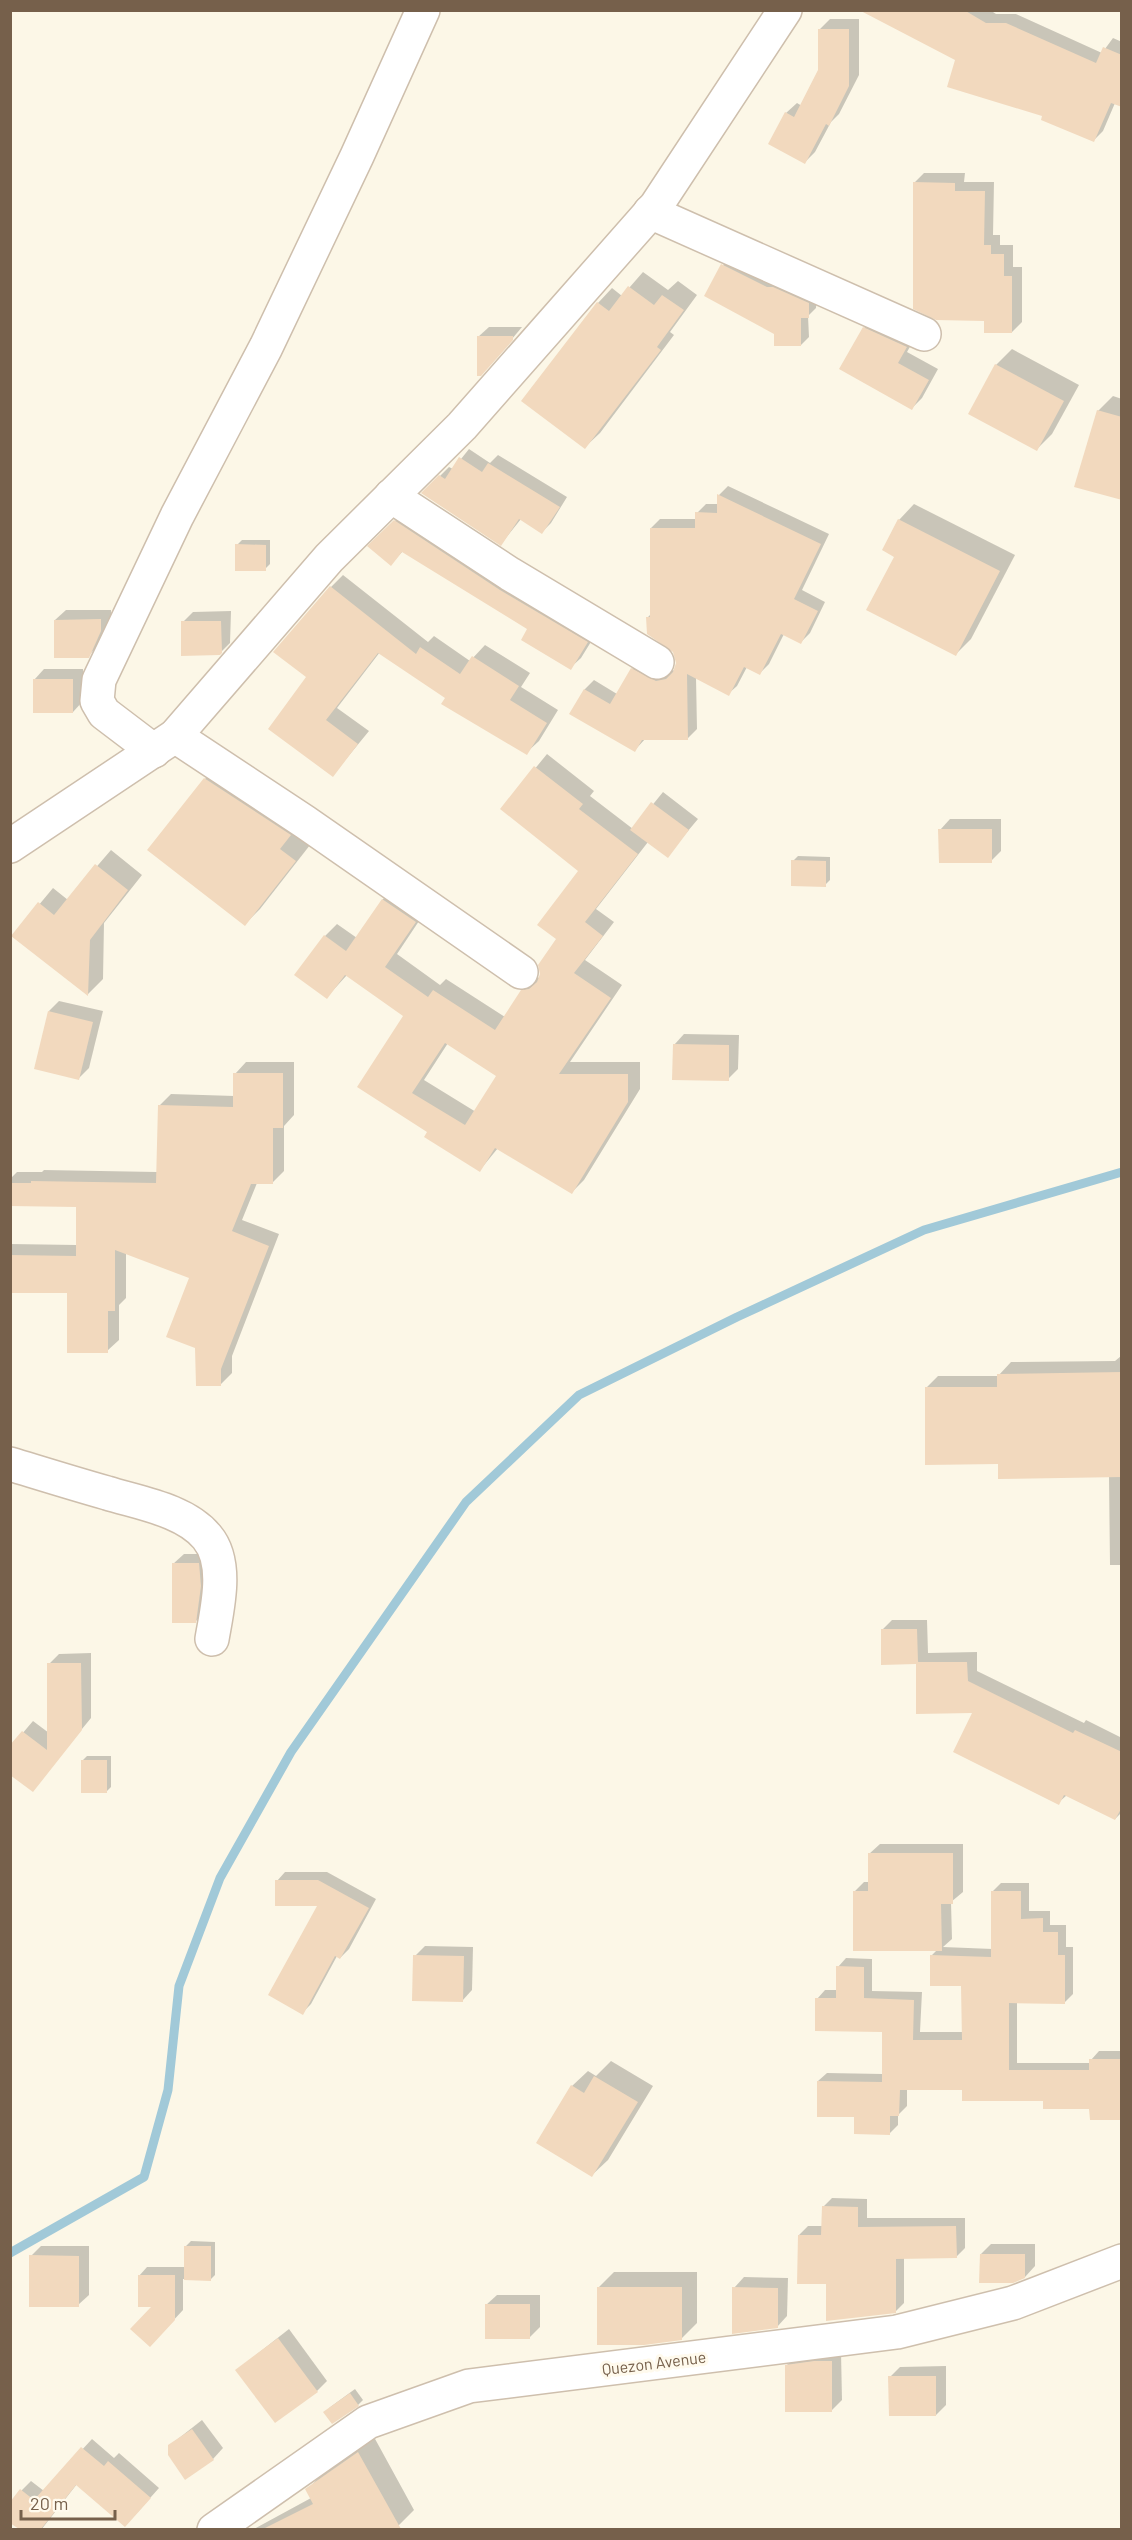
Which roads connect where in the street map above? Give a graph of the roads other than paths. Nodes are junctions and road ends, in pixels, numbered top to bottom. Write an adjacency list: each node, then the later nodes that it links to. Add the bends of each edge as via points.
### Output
1 (423, 10): 7 (street, via 266,347 177,516 99,680 97,701 104,712)
2 (785, 10): 3 (street)
3 (650, 212): 4 (street); 5 (street, via 462,426)
4 (924, 334)
5 (392, 496): 6 (street, via 510,574); 7 (street, via 329,558)
6 (657, 663)
7 (165, 743): 8 (street); 9 (street, via 315,829)
8 (10, 846)
9 (521, 972)
10 (10, 1464): 11 (street, via 160,1510 189,1521 208,1537 219,1566 220,1594)
11 (212, 1639)
12 (1122, 2261): 13 (street, Quezon Avenue, via 1013,2303 897,2332 469,2386 368,2422)
13 (214, 2529)

